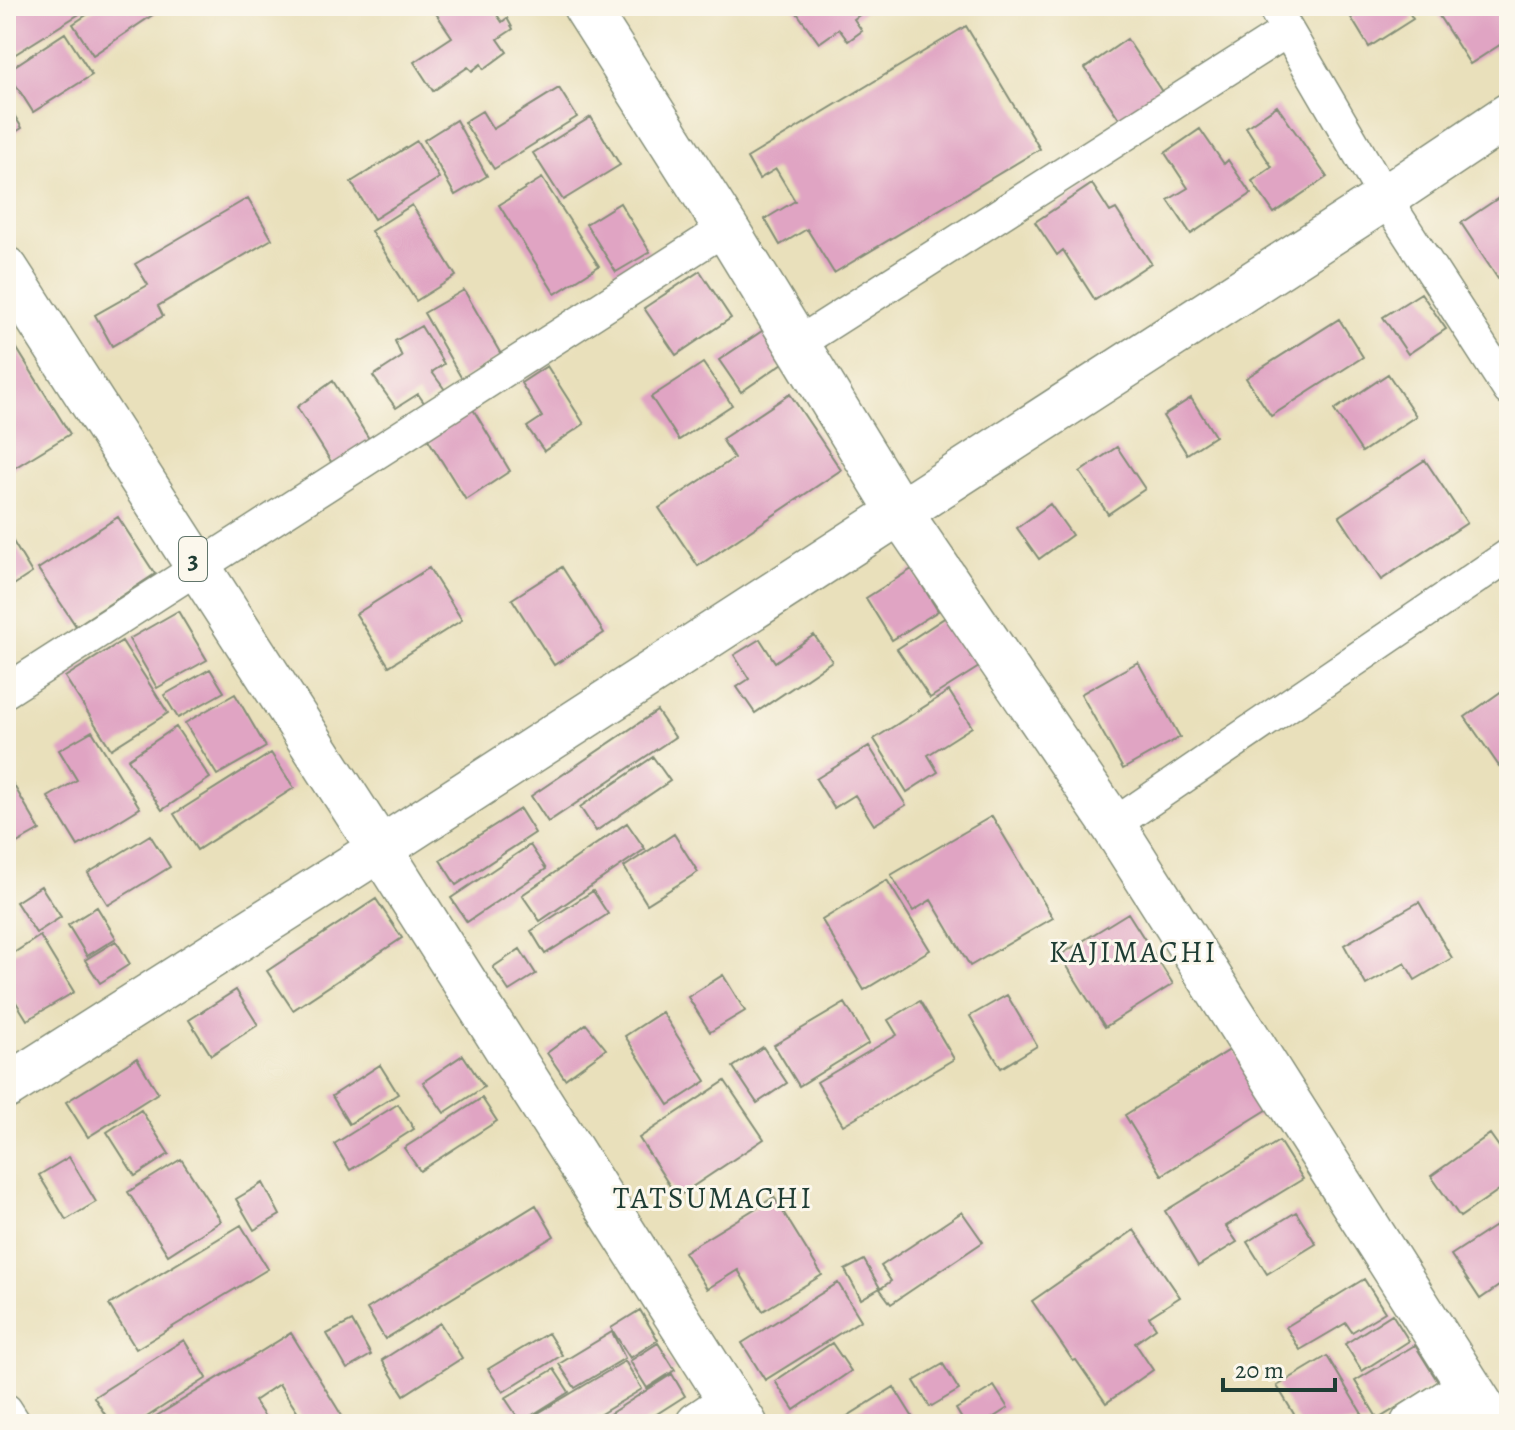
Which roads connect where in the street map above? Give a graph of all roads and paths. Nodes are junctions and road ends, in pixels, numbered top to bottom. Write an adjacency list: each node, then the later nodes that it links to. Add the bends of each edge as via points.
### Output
1 (585, 6): 5 (street)
2 (1280, 18): 4 (street); 7 (street)
3 (1509, 115): 4 (street)
4 (1385, 198): 8 (street); 9 (street)
5 (726, 228): 7 (street); 11 (street)
6 (6, 269): 11 (street, 3)
7 (797, 344): 9 (street)
8 (1509, 390)
9 (899, 511): 13 (street); 14 (street)
10 (1509, 555): 13 (street)
11 (199, 568): 12 (street); 14 (street, 3)
12 (6, 691)
13 (1113, 825): 16 (street)
14 (380, 849): 15 (street); 18 (street)
15 (6, 1087)
16 (1482, 1406): 20 (street)
17 (6, 1410): 19 (street)
18 (725, 1417)
19 (15, 1424)
20 (1413, 1424)

